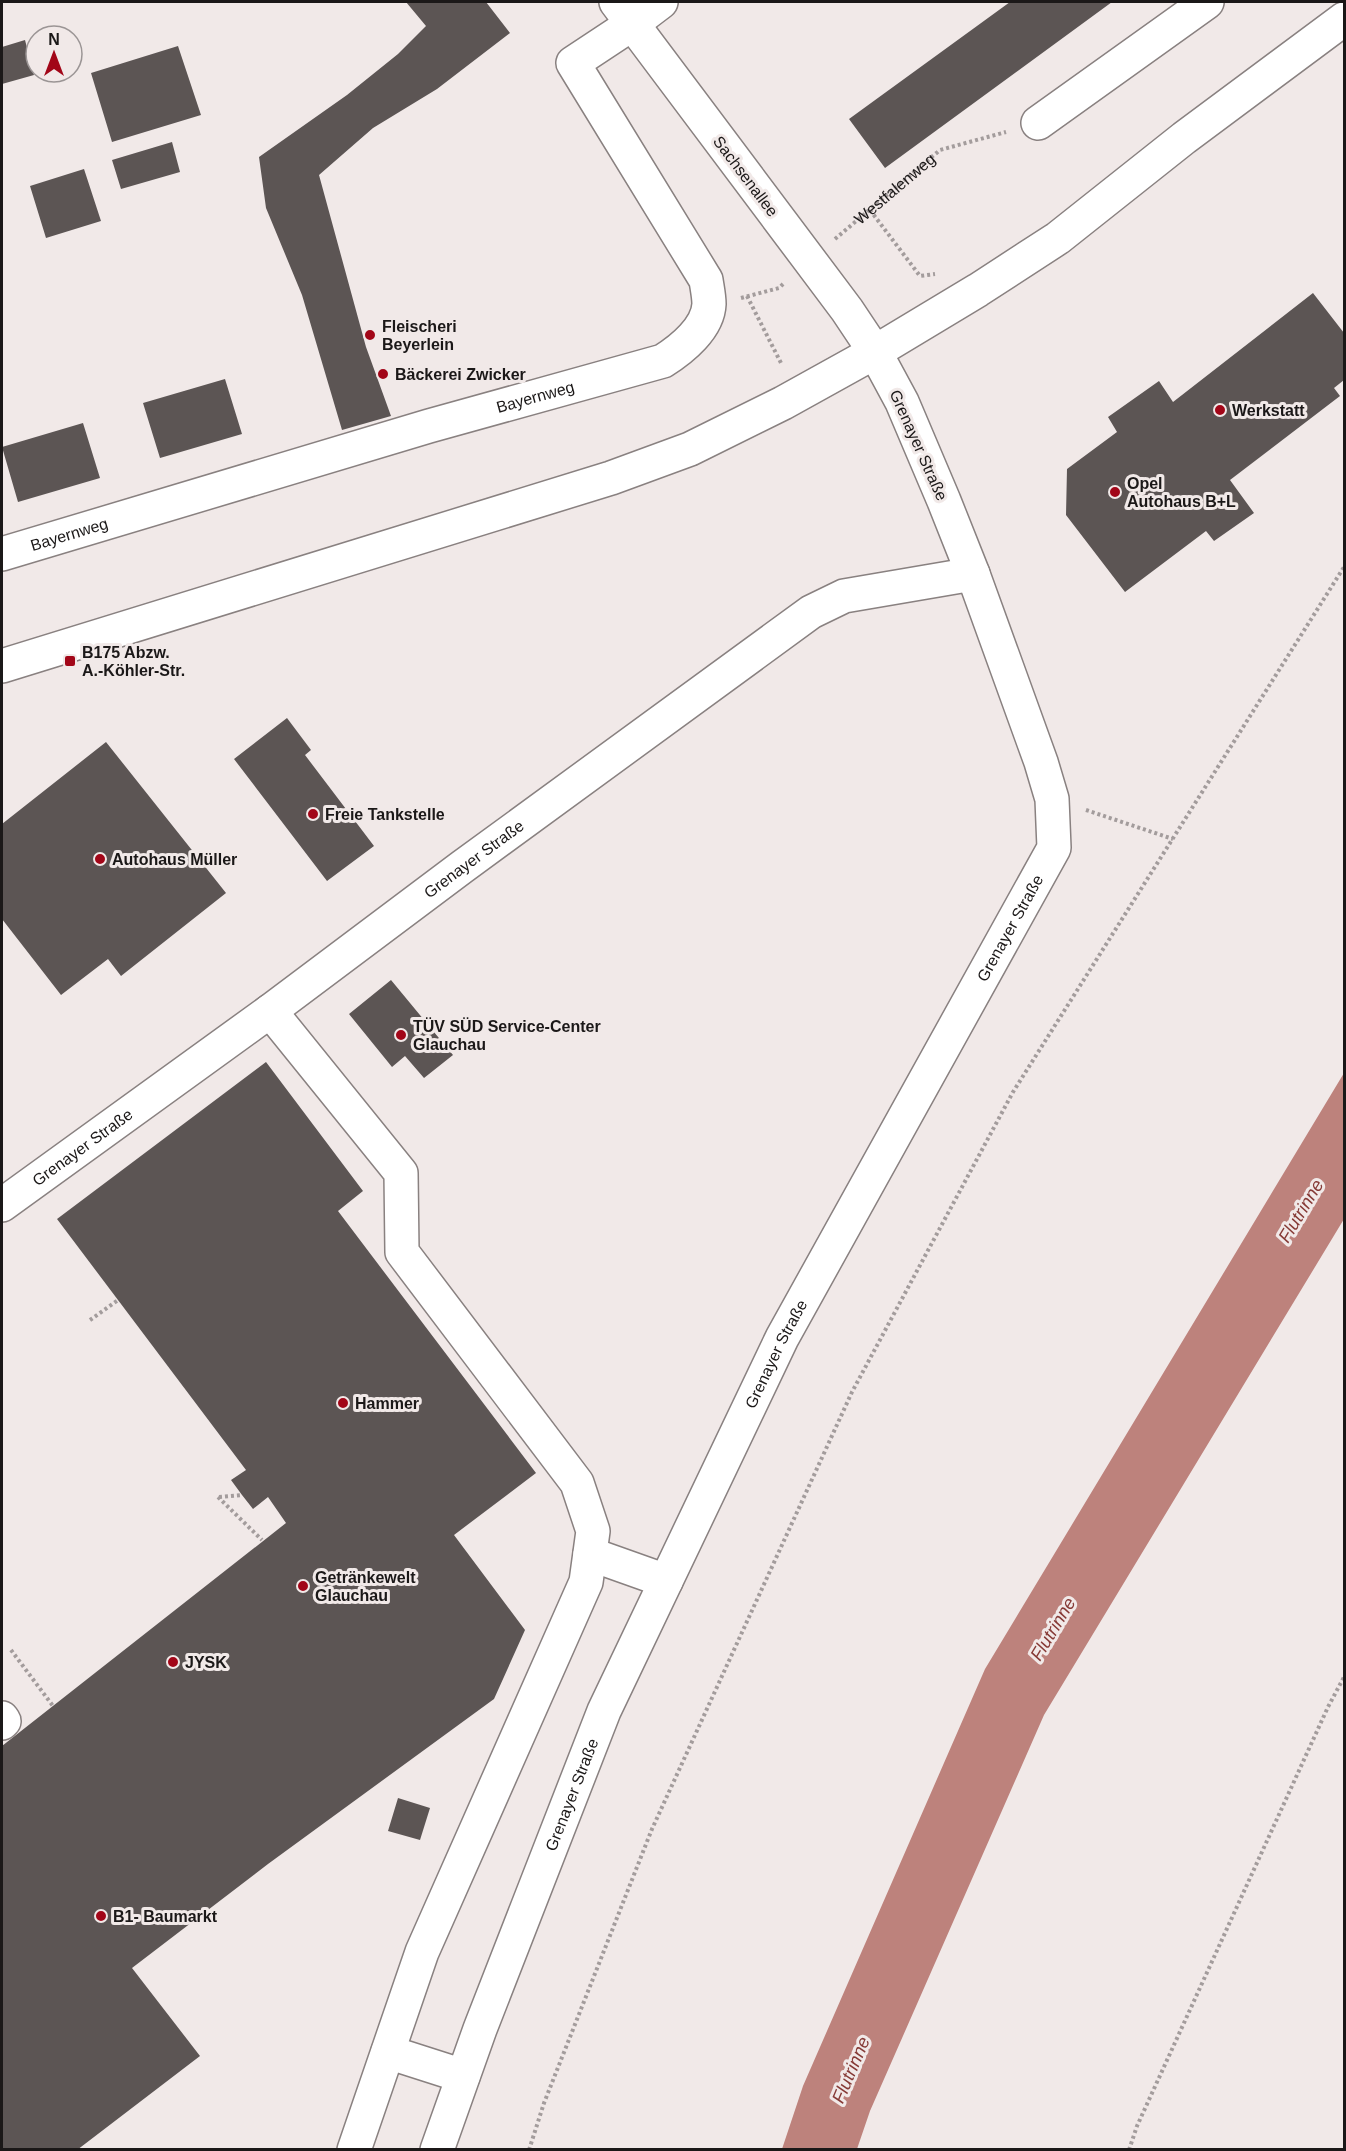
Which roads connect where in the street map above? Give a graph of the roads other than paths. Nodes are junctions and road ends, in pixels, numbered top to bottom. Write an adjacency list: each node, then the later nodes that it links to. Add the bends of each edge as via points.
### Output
1 (661, 2): 3 (street)
2 (1207, 2): 5 (street)
3 (624, 13): 6 (street, Sachsenallee); 7 (street, Bayernweg, via 573,63 706,280 709,305 701,327 684,347 663,361 429,426)
4 (1344, 19): 6 (street, via 1058,238)
5 (1038, 123)
6 (875, 352): 8 (street, Grenayer Straße, via 910,420); 9 (street, via 690,449 611,478)
7 (2, 554)
8 (973, 574): 10 (street, Grenayer Straße, via 844,596 811,612); 13 (street, Grenayer Straße, via 1052,799 1054,849 782,1338)
9 (2, 666)
10 (270, 1011): 11 (street, Grenayer Straße); 12 (street, via 401,1173 402,1252 577,1483 593,1531)
11 (2, 1205)
12 (590, 1554): 13 (street); 16 (street, via 586,1582 422,1952)
13 (666, 1581): 17 (street, Grenayer Straße, via 604,1712)
14 (2, 1718): 15 (street)
15 (2, 1723)
16 (388, 2052): 17 (street); 18 (street)
17 (464, 2076): 19 (street, Grenayer Straße)
18 (354, 2150)
19 (437, 2150)

